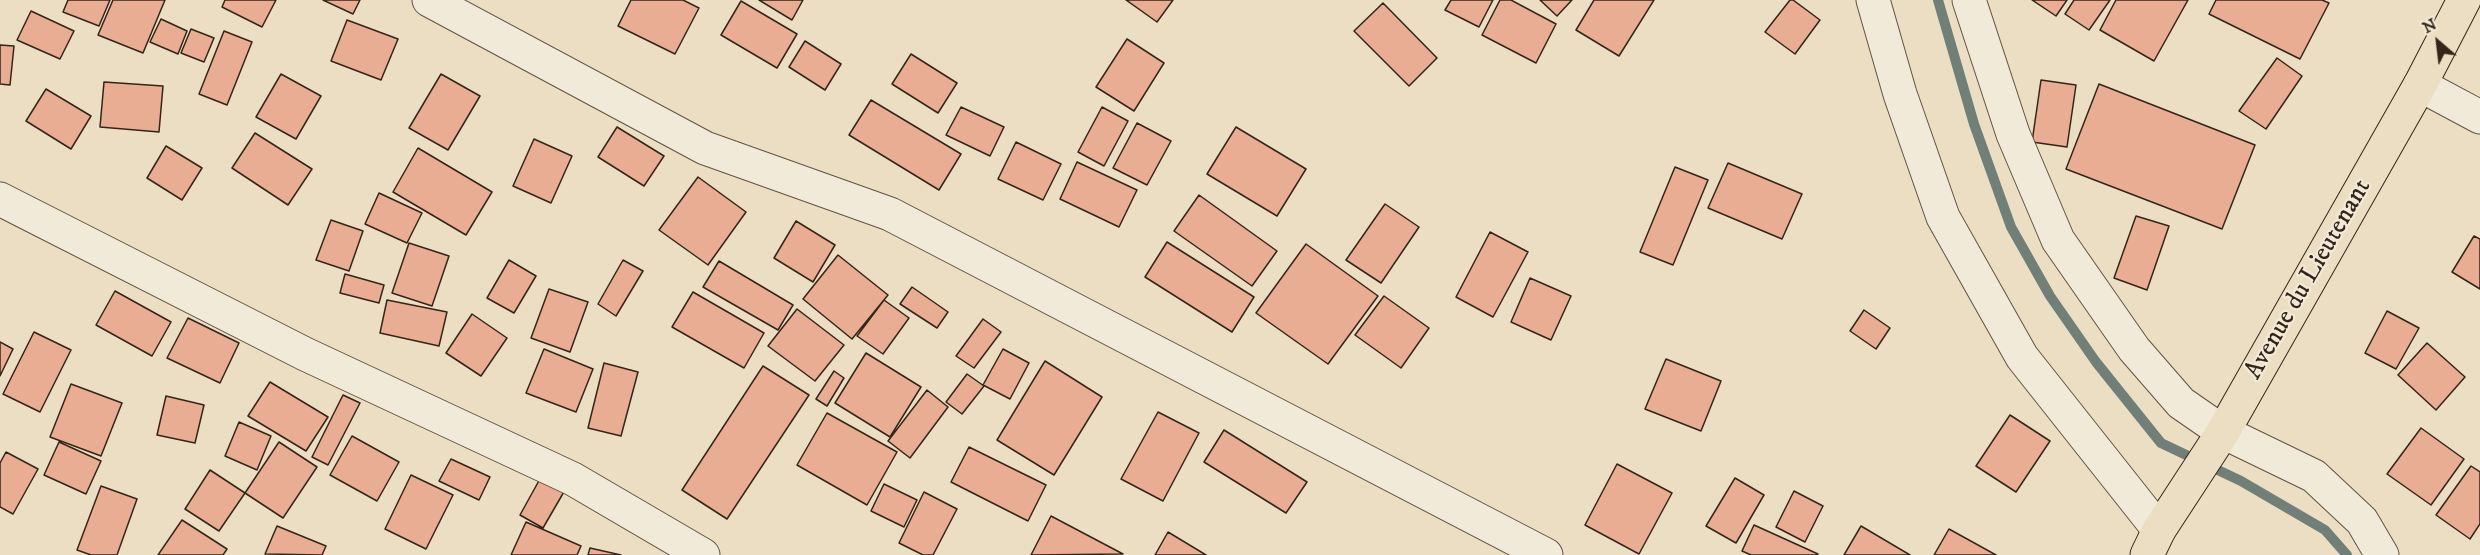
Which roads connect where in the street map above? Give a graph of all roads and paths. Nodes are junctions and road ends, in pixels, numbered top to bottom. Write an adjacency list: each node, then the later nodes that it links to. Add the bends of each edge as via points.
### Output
1 (429, 0): 11 (street, via 705,148 890,214)
2 (1873, 0): 9 (street, via 1900,94 1943,217 2022,357)
3 (1970, 0): 8 (street, via 2013,134 2058,240 2133,350 2181,403)
4 (2464, 0): 5 (main road, Avenue du Lieutenant)
5 (2421, 84): 6 (street); 8 (main road, Avenue du Lieutenant)
6 (2480, 117)
7 (0, 199): 10 (street, via 305,354 573,479)
8 (2223, 432): 9 (main road, Avenue du Lieutenant); 12 (street, via 2314,476 2362,521)
9 (2160, 532)
10 (703, 555)
11 (1546, 555)
12 (2382, 555)

